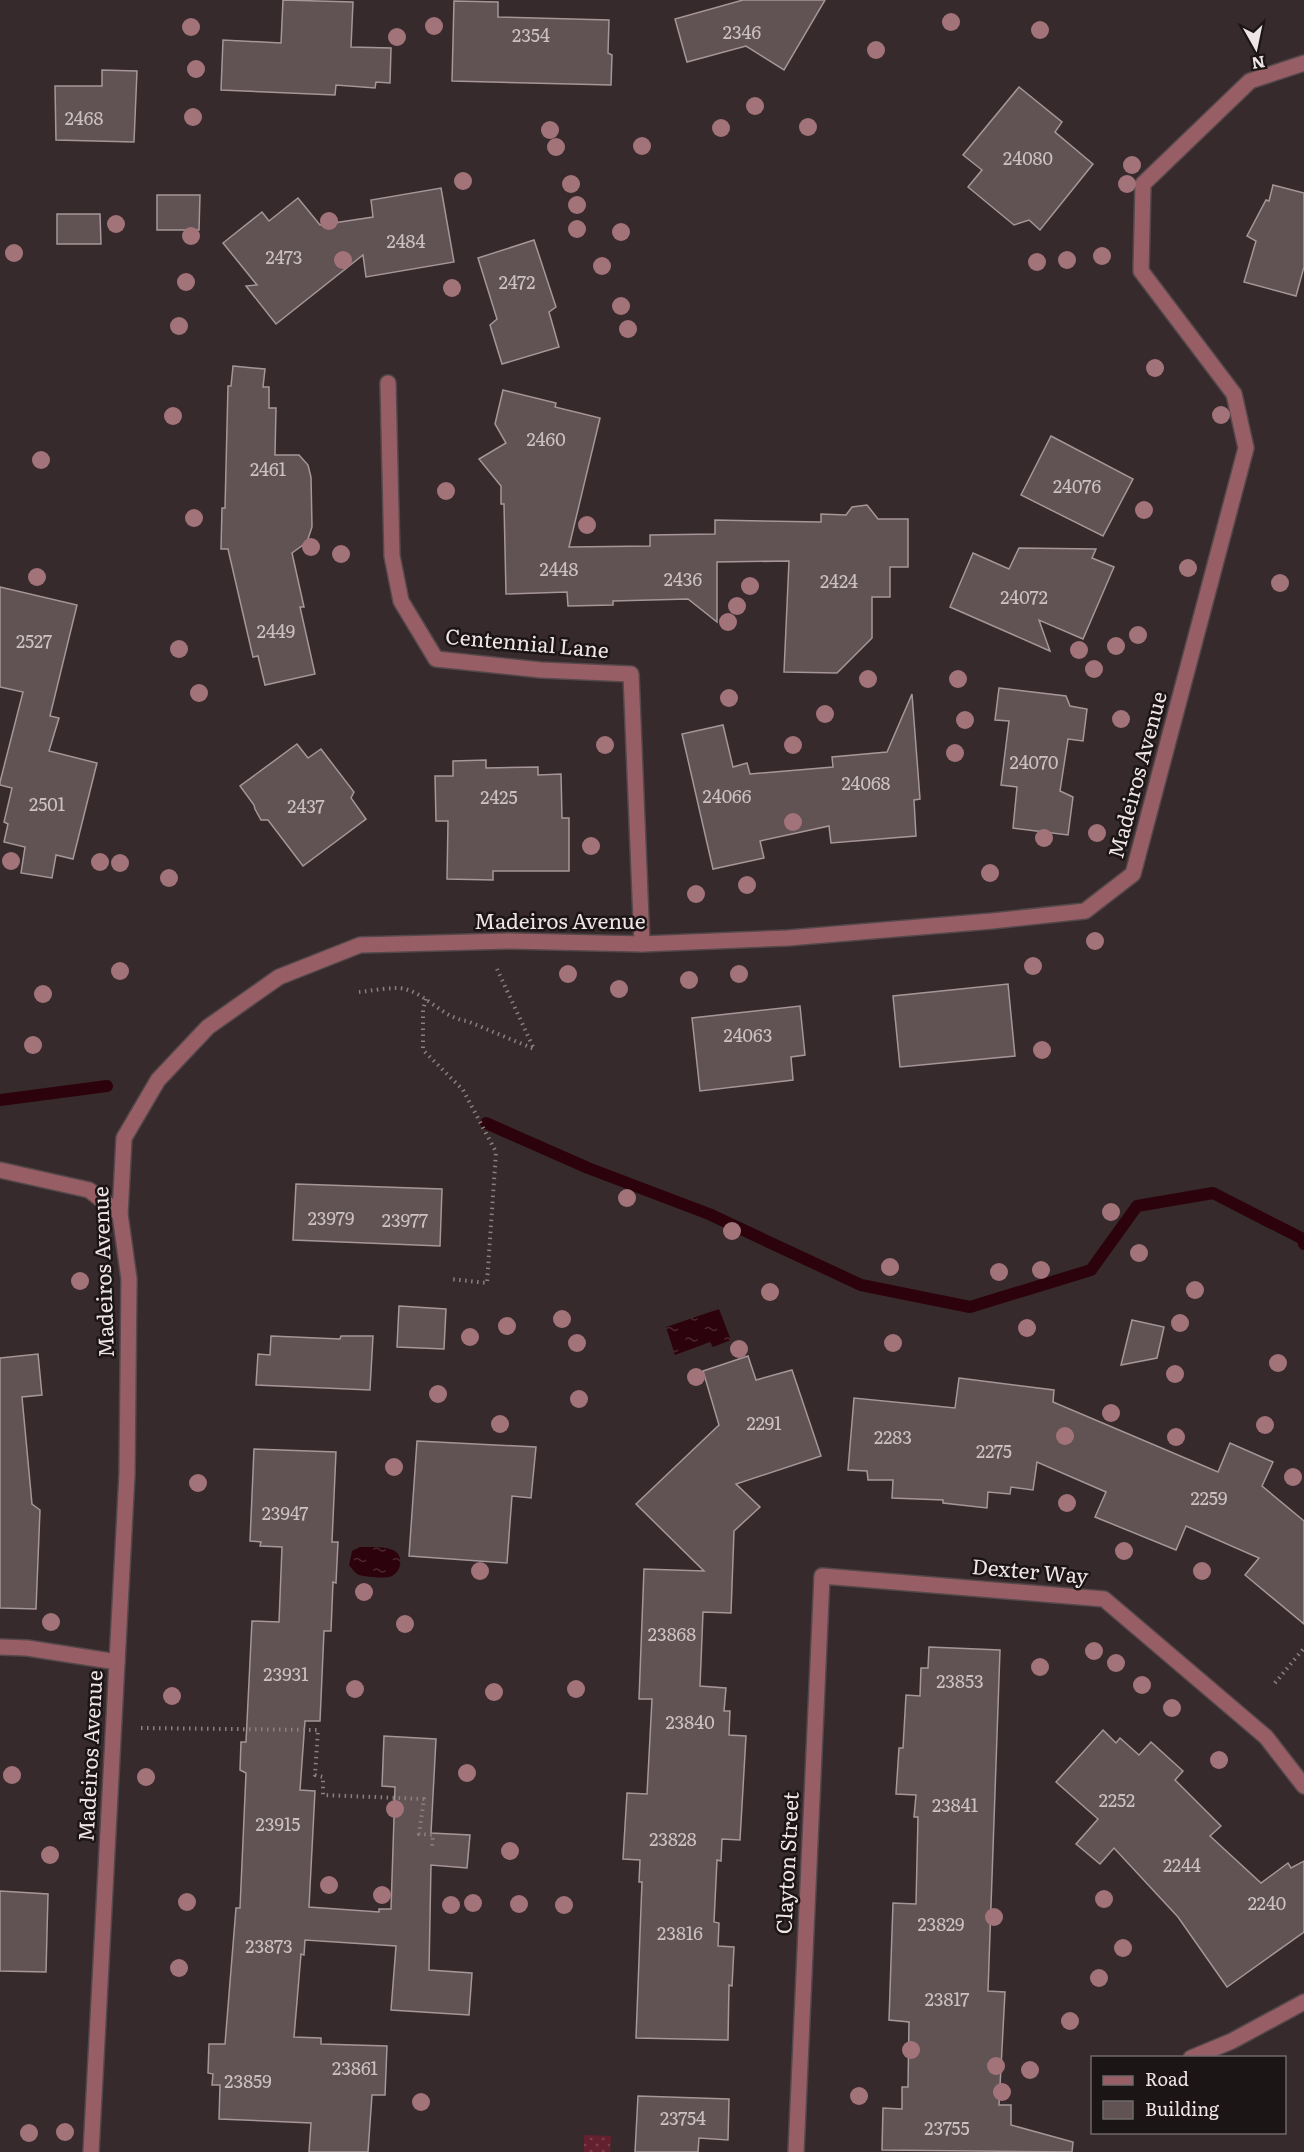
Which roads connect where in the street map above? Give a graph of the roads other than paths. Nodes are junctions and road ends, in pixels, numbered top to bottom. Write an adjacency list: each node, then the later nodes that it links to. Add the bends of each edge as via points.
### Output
1 (1304, 63): 3 (street, Madeiros Avenue, via 1250,81 1143,184 1141,271 1234,394 1246,448 1133,874 1085,911 788,938)
2 (388, 383): 3 (street, Centennial Lane, via 392,556 401,601 436,659 631,674)
3 (642, 944): 5 (street, Madeiros Avenue, via 509,941 360,945 279,977 208,1027 158,1080 124,1138)
4 (0, 1170): 5 (street, via 89,1190)
5 (120, 1214): 8 (street, Madeiros Avenue, via 129,1279 127,1474)
6 (822, 1576): 9 (street, Dexter Way, via 1104,1599 1266,1737); 13 (street, Clayton Street)
7 (0, 1647): 8 (street)
8 (117, 1662): 12 (street, Madeiros Avenue)
9 (1304, 1786)
10 (1304, 2002): 11 (street)
11 (1196, 2056)
12 (91, 2152)
13 (796, 2152)

